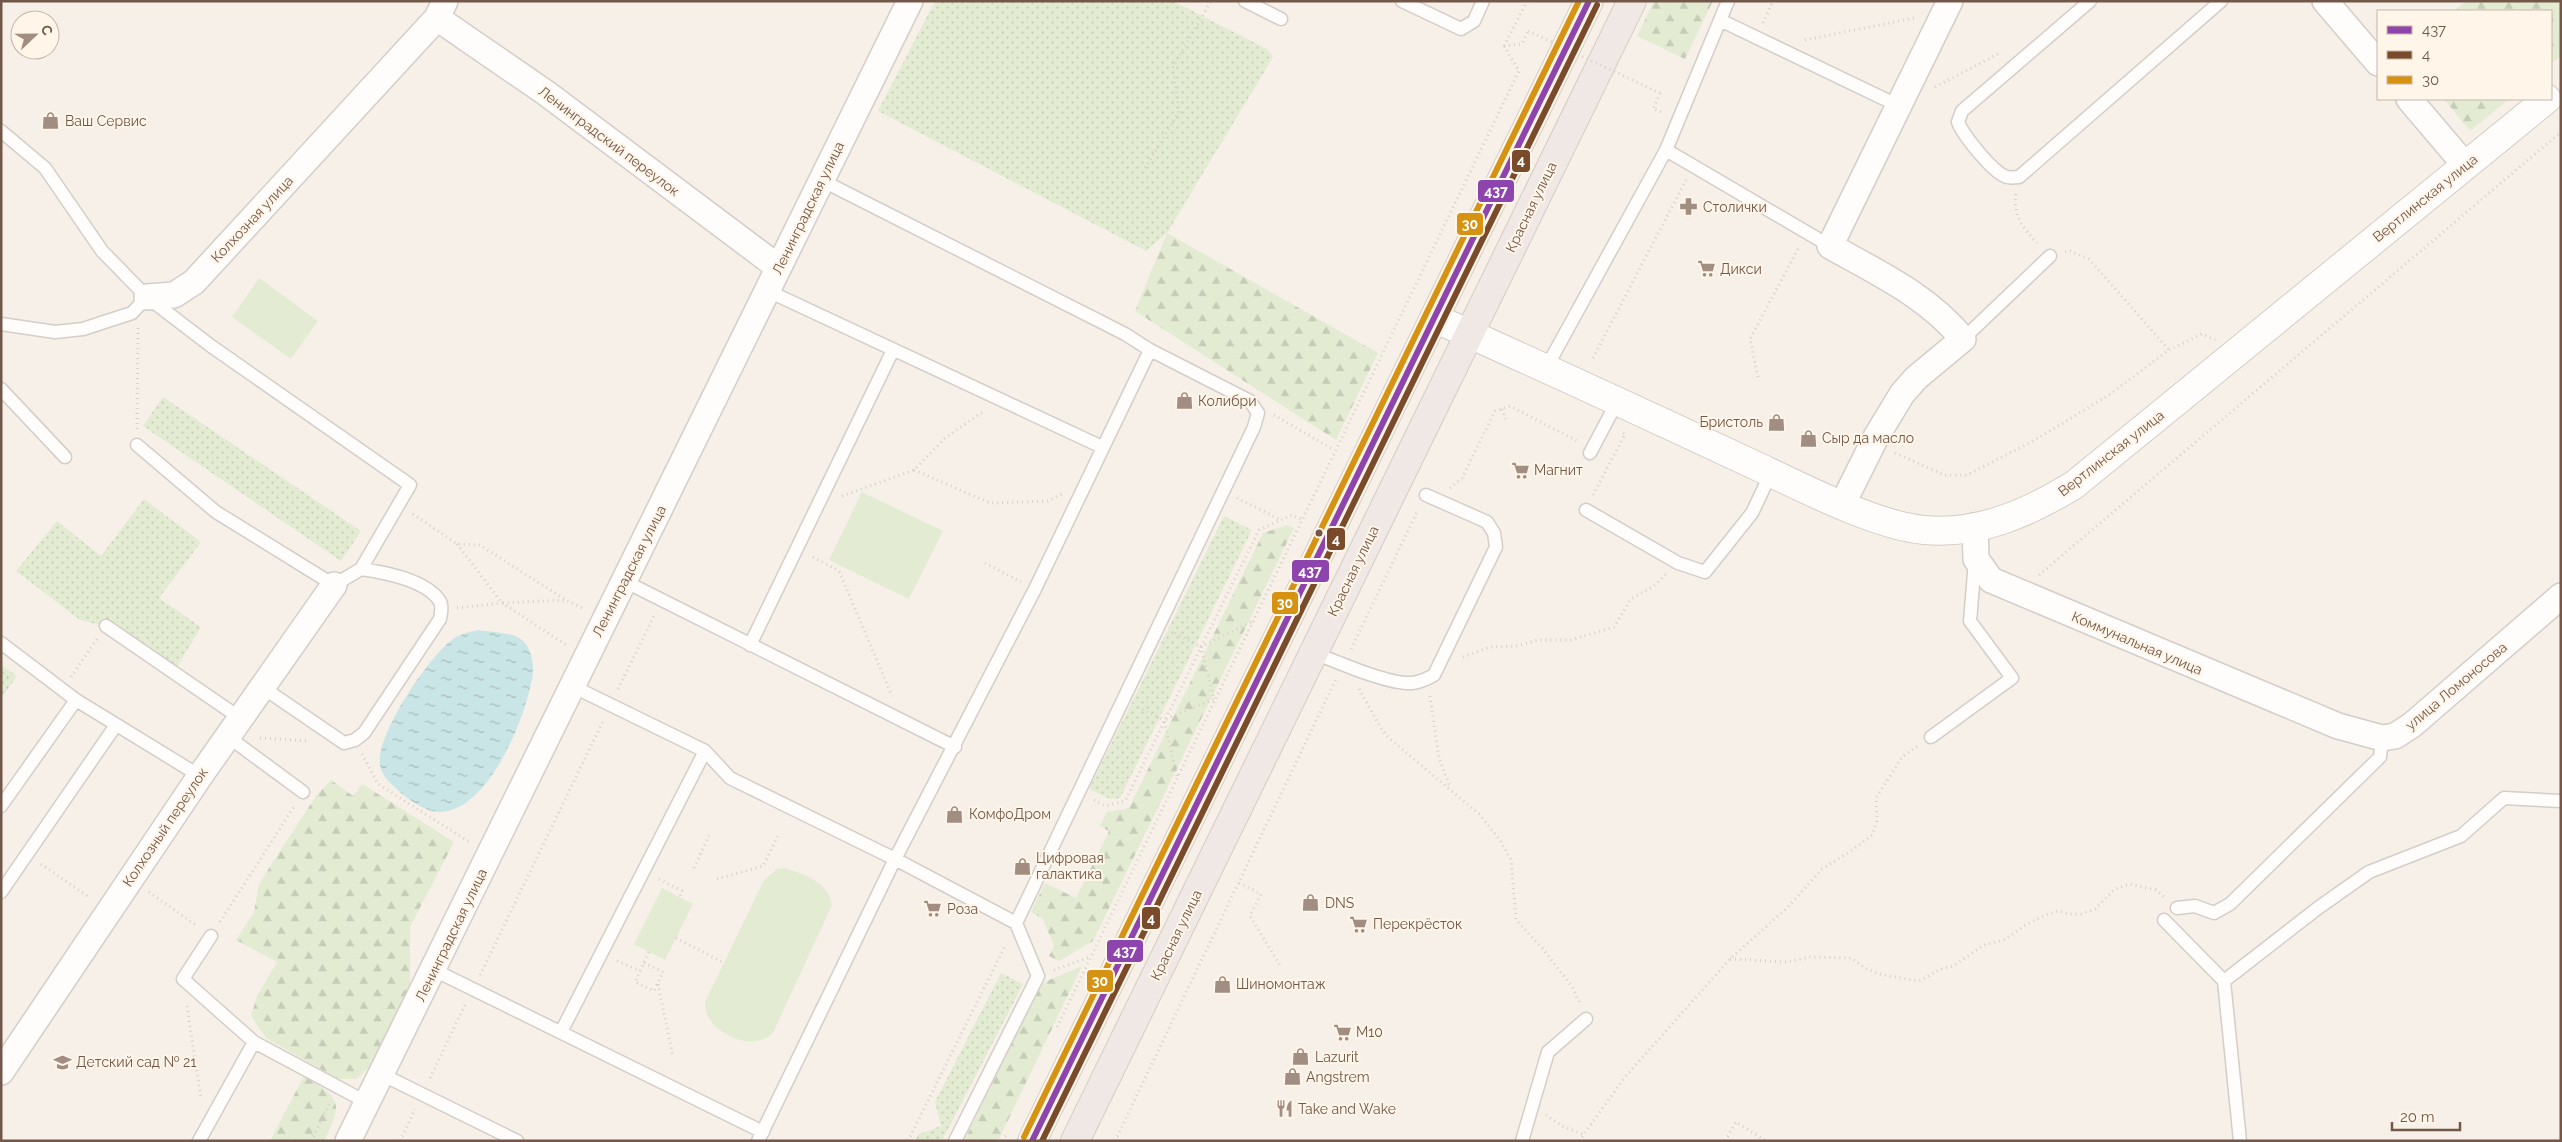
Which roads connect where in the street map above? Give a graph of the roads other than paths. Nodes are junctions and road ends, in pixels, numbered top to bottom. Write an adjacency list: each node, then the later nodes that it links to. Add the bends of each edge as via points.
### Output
1 (910, 1): 22 (street, Ленинградская улица)
2 (1245, 1): 13 (lane)
3 (1402, 1): 4 (lane, via 1461,29 1474,21)
4 (1483, 1)
5 (1589, 1): 28 (highway)
6 (1632, 1): 30 (highway, Красная улица)
7 (1728, 1): 14 (lane)
8 (2090, 1): 9 (lane, via 1962,111 1958,122 1962,131 1997,171 2007,177 2019,177)
9 (2221, 1)
10 (2338, 6): 15 (street)
11 (1947, 7): 18 (street)
12 (441, 10): 25 (street, Ленинградский переулок); 27 (street, Колхозная улица, via 194,282 174,295)
13 (1281, 19)
14 (1720, 20): 18 (lane); 20 (lane)
15 (2377, 62)
16 (2410, 100): 21 (street)
17 (2546, 100): 21 (main road, Вертлинская улица)
18 (1899, 106): 23 (street)
19 (1, 131): 27 (lane, via 45,168 102,251)
20 (1666, 150): 23 (lane); 34 (lane)
21 (2465, 165): 45 (main road, Вертлинская улица, via 2074,485 2015,517)
22 (821, 180): 25 (street, Ленинградская улица); 33 (lane, via 1125,334)
23 (1830, 246): 31 (street, via 1918,296 1947,320)
24 (2050, 256): 31 (lane)
25 (778, 267): 26 (street, Ленинградская улица)
26 (766, 290): 32 (lane); 48 (street, Ленинградская улица)
27 (147, 298): 29 (lane, via 132,313 83,329 55,332); 47 (lane, via 410,485)
28 (1434, 318): 30 (main road, Вертлинская улица); 87 (highway)
29 (1, 324)
30 (1470, 334): 34 (main road, Вертлинская улица); 54 (highway, Красная улица)
31 (1963, 339): 43 (street, via 1916,378 1902,394)
32 (893, 350): 38 (lane); 53 (lane)
33 (1150, 350): 38 (lane); 72 (lane, via 1250,401 1258,413 1257,420)
34 (1545, 370): 36 (main road, Вертлинская улица)
35 (1, 389): 40 (lane)
36 (1617, 402): 39 (lane); 41 (main road, Вертлинская улица)
37 (137, 445): 49 (lane, via 216,512)
38 (1102, 447): 62 (lane)
39 (1592, 451)
40 (65, 457)
41 (1771, 473): 43 (main road, Вертлинская улица); 44 (lane, via 1752,513 1705,572 1678,563)
42 (1426, 494): 54 (lane, via 1487,522 1494,533 1496,548 1434,675 1411,683 1343,665)
43 (1842, 504): 45 (main road, Вертлинская улица, via 1886,521 1923,530)
44 (1586, 510)
45 (1975, 526): 46 (street)
46 (1976, 559): 60 (lane, via 1970,621 2012,678); 61 (street, Коммунальная улица, via 1991,580 2018,593 2338,726)
47 (361, 569): 49 (lane); 56 (lane, via 392,573 423,588 439,600 442,610 440,619 364,734 350,741)
48 (626, 582): 53 (lane); 55 (street, Ленинградская улица)
49 (334, 585): 56 (street, Колхозный переулок)
50 (2561, 596): 61 (street, улица Ломоносова, via 2412,725 2395,736)
51 (106, 626): 59 (lane)
52 (1, 643): 57 (lane)
53 (750, 645): 62 (lane)
54 (1312, 652): 88 (highway, Красная улица)
55 (572, 686): 63 (lane); 74 (street, Ленинградская улица)
56 (262, 687): 59 (street, Колхозный переулок)
57 (76, 700): 58 (lane); 67 (lane)
58 (116, 724): 64 (lane); 69 (lane)
59 (234, 727): 64 (street, Колхозный переулок); 65 (lane)
60 (1931, 737)
61 (2382, 738): 70 (lane, via 2380,757 2230,904 2214,913 2196,906)
62 (955, 747): 68 (lane)
63 (704, 751): 68 (lane, via 730,778); 77 (lane)
64 (200, 776): 79 (street, Колхозный переулок)
65 (303, 792)
66 (2561, 801): 75 (lane, via 2504,798 2461,836 2369,872)
67 (1, 806)
68 (895, 859): 72 (lane); 82 (lane)
69 (1, 892)
70 (2177, 908)
71 (2164, 920): 75 (lane)
72 (1016, 923): 86 (lane, via 1038,976)
73 (211, 936): 78 (lane, via 183,979)
74 (434, 970): 77 (lane); 80 (street, Ленинградская улица)
75 (2224, 981): 90 (lane)
76 (1586, 1019): 89 (lane, via 1548,1052)
77 (561, 1032): 82 (lane)
78 (254, 1042): 81 (lane); 83 (lane)
79 (6, 1056)
80 (382, 1074): 81 (street, Ленинградская улица); 85 (lane)
81 (368, 1103): 84 (street, Ленинградская улица)
82 (760, 1136)
83 (199, 1141)
84 (348, 1141)
85 (517, 1141)
86 (955, 1141)
87 (1032, 1141)
88 (1075, 1141)
89 (1522, 1141)
90 (2240, 1141)

